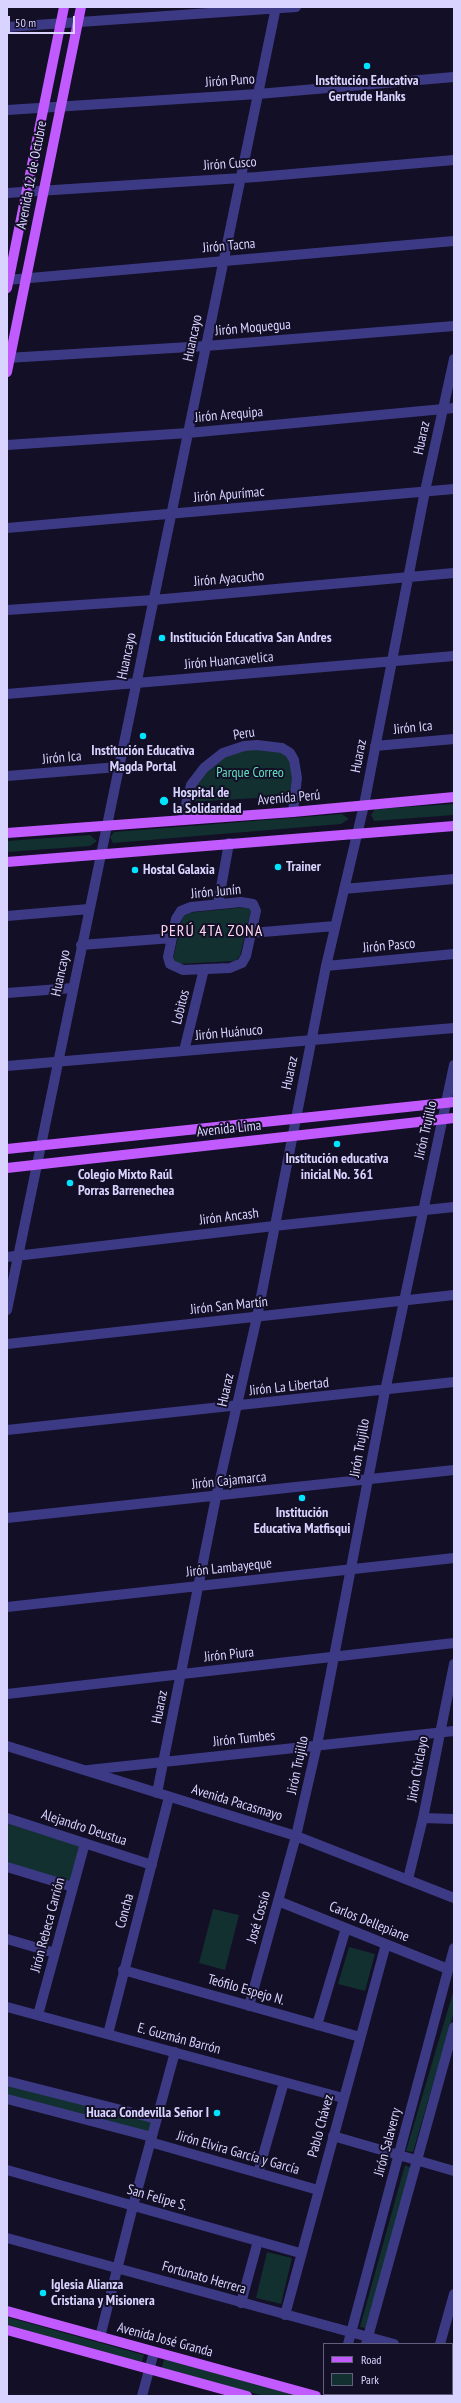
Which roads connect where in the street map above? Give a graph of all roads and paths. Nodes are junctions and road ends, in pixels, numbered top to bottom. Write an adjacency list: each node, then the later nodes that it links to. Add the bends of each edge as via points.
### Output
1 (64, 7): 6 (main road, Avenida 12 de Octubre)
2 (81, 7): 5 (main road, Avenida 12 de Octubre)
3 (296, 7): 4 (street)
4 (276, 8): 5 (street); 9 (street, Huancayo)
5 (78, 22): 6 (street); 11 (main road, Avenida 12 de Octubre)
6 (61, 24): 7 (street); 10 (main road, Avenida 12 de Octubre)
7 (7, 26)
8 (454, 76): 9 (street, Jirón Puno)
9 (258, 94): 11 (street, Jirón Puno); 14 (street, Huancayo)
10 (44, 107): 11 (street, Jirón Puno); 12 (street, Jirón Puno); 15 (main road, Avenida 12 de Octubre)
11 (60, 107): 16 (main road, Avenida 12 de Octubre)
12 (7, 110)
13 (454, 160): 14 (street, Jirón Cusco)
14 (240, 178): 16 (street, Jirón Cusco); 19 (street, Huancayo)
15 (26, 192): 16 (street, Jirón Cusco); 17 (street, Jirón Cusco); 21 (main road, Avenida 12 de Octubre)
16 (43, 192): 20 (main road, Avenida 12 de Octubre)
17 (7, 193)
18 (454, 241): 19 (street, Jirón Tacna)
19 (223, 261): 20 (street, Jirón Tacna); 23 (street, Huancayo)
20 (26, 278): 21 (street, Jirón Tacna); 24 (main road, Avenida 12 de Octubre)
21 (8, 282)
22 (454, 326): 23 (street, Jirón Moquegua)
23 (206, 346): 24 (street, Jirón Moquegua); 29 (street, Huancayo)
24 (8, 358): 26 (main road, Avenida 12 de Octubre)
25 (454, 359): 28 (street, Huaraz)
26 (7, 372)
27 (454, 408): 28 (street, Jirón Arequipa)
28 (443, 409): 29 (street, Jirón Arequipa); 32 (street, Huaraz)
29 (188, 433): 30 (street, Jirón Arequipa); 33 (street, Huancayo)
30 (7, 445)
31 (454, 489): 32 (street, Jirón Apurímac)
32 (425, 491): 33 (street, Jirón Apurímac); 36 (street, Huaraz)
33 (171, 514): 34 (street, Jirón Apurímac); 37 (street, Huancayo)
34 (7, 528)
35 (454, 573): 36 (street, Jirón Ayacucho)
36 (410, 576): 37 (street, Jirón Ayacucho); 40 (street, Huaraz)
37 (153, 600): 38 (street, Jirón Ayacucho); 41 (street, Huancayo)
38 (7, 610)
39 (454, 656): 40 (street, Jirón Huancavelica)
40 (392, 662): 41 (street, Jirón Huancavelica); 44 (street, Huaraz)
41 (136, 683): 42 (street, Jirón Huancavelica); 45 (street, Huancayo)
42 (7, 694)
43 (454, 738): 44 (street, Jirón Ica)
44 (375, 746): 48 (street, Huaraz)
45 (118, 767): 46 (street, Jirón Ica); 51 (street, Huancayo)
46 (7, 776)
47 (454, 797): 48 (main road, Avenida Perú)
48 (364, 805): 49 (main road, Avenida Perú); 54 (street, Huaraz)
49 (293, 812): 50 (main road, Avenida Perú); 50 (street, Peru, via 297,778 290,753 282,748 244,746 223,753 204,768 187,795)
50 (182, 820): 51 (main road, Avenida Perú)
51 (106, 825): 53 (main road, Avenida Perú); 56 (street, Huancayo)
52 (454, 826): 54 (main road)
53 (7, 833)
54 (357, 833): 55 (main road); 59 (street, Huaraz)
55 (229, 843): 56 (main road); 60 (street)
56 (100, 854): 57 (main road); 61 (street, Huancayo)
57 (7, 862)
58 (454, 879): 59 (street)
59 (344, 889): 63 (street, Huaraz)
60 (218, 904): 64 (street, Jirón Junín, via 253,904 256,911); 65 (street, Jirón Junín, via 191,907 181,911 176,919)
61 (89, 909): 62 (street); 66 (street, Huancayo)
62 (7, 916)
63 (335, 926): 64 (street); 68 (street, Huaraz)
64 (251, 933): 69 (street, Jirón Junín, via 242,963 230,968)
65 (172, 938): 66 (street); 69 (street, Jirón Junín, via 168,957 172,966 183,970)
66 (81, 946): 70 (street, Huancayo)
67 (454, 954): 68 (street, Jirón Pasco)
68 (326, 966): 73 (street, Huaraz)
69 (204, 969): 74 (street, Lobitos)
70 (73, 988): 71 (street); 75 (street, Huancayo)
71 (7, 993)
72 (454, 1028): 73 (street, Jirón Huánuco)
73 (311, 1040): 74 (street, Jirón Huánuco); 80 (street, Huaraz)
74 (184, 1051): 75 (street, Jirón Huánuco)
75 (57, 1062): 77 (street, Jirón Huánuco); 83 (street, Huancayo)
76 (454, 1065): 78 (street, Jirón Trujillo)
77 (7, 1066)
78 (450, 1102): 80 (main road, Avenida Lima); 81 (street, Jirón Trujillo)
79 (454, 1118): 81 (main road, Avenida Lima)
80 (295, 1119): 82 (street, Huaraz); 83 (main road, Avenida Lima)
81 (443, 1119): 82 (main road, Avenida Lima); 88 (street, Jirón Trujillo)
82 (292, 1136): 85 (main road, Avenida Lima); 89 (street, Huaraz)
83 (40, 1146): 84 (main road, Avenida Lima); 85 (street, Huancayo)
84 (7, 1149)
85 (36, 1164): 86 (main road, Avenida Lima); 90 (street, Huancayo)
86 (7, 1168)
87 (454, 1208): 88 (street, Jirón Ancash)
88 (422, 1211): 89 (street, Jirón Ancash); 93 (street, Jirón Trujillo)
89 (274, 1226): 90 (street, Jirón Ancash); 95 (street, Huaraz)
90 (18, 1256): 91 (street, Jirón Ancash); 94 (street, Huancayo)
91 (7, 1257)
92 (454, 1295): 93 (street, Jirón San Martín)
93 (405, 1301): 95 (street, Jirón San Martín); 98 (street, Jirón Trujillo)
94 (7, 1310)
95 (257, 1317): 96 (street, Jirón San Martín); 99 (street, Huaraz)
96 (7, 1344)
97 (454, 1382): 98 (street, Jirón La Libertad)
98 (385, 1391): 99 (street, Jirón La Libertad); 102 (street, Jirón Trujillo)
99 (236, 1406): 100 (street, Jirón La Libertad); 103 (street, Huaraz)
100 (7, 1430)
101 (454, 1470): 102 (street, Jirón Cajamarca)
102 (369, 1479): 103 (street, Jirón Cajamarca); 106 (street, Jirón Trujillo)
103 (216, 1497): 104 (street, Jirón Cajamarca); 107 (street, Huaraz)
104 (7, 1518)
105 (454, 1558): 106 (street, Jirón Lambayeque)
106 (351, 1569): 107 (street, Jirón Lambayeque); 110 (street, Jirón Trujillo)
107 (200, 1585): 108 (street, Jirón Lambayeque); 112 (street, Huaraz)
108 (7, 1607)
109 (454, 1643): 110 (street, Jirón Piura)
110 (333, 1657): 112 (street, Jirón Piura); 116 (street, Jirón Trujillo)
111 (454, 1664): 115 (street, Jirón Chiclayo)
112 (181, 1674): 113 (street, Jirón Piura); 118 (street, Huaraz)
113 (7, 1694)
114 (454, 1731): 115 (street, Jirón Tumbes)
115 (439, 1732): 116 (street, Jirón Tumbes); 123 (street, Jirón Chiclayo)
116 (317, 1745): 118 (street, Jirón Tumbes); 125 (street, Jirón Trujillo)
117 (7, 1746): 119 (street, Avenida Pacasmayo)
118 (164, 1761): 119 (street, Jirón Tumbes); 120 (street, Huaraz)
119 (84, 1770): 120 (street, Avenida Pacasmayo)
120 (157, 1793): 121 (street, Avenida Pacasmayo)
121 (170, 1797): 125 (street, Avenida Pacasmayo); 127 (street, Concha)
122 (7, 1818): 126 (street, Alejandro Deustua)
123 (423, 1818): 124 (street); 129 (street, Jirón Chiclayo)
124 (454, 1819)
125 (296, 1836): 129 (street, Avenida Pacasmayo); 132 (street, José Cossío)
126 (85, 1843): 127 (street, Alejandro Deustua); 130 (street, Jirón Rebeca Carrión)
127 (152, 1864): 139 (street, Concha)
128 (7, 1867): 130 (street)
129 (408, 1879): 131 (street, Avenida Pacasmayo)
130 (73, 1887): 137 (street, Jirón Rebeca Carrión)
131 (454, 1898)
132 (278, 1901): 133 (street, Carlos Dellepiane); 141 (street, José Cossío)
133 (346, 1928): 135 (street, Carlos Dellepiane); 143 (street)
134 (7, 1939): 137 (street)
135 (386, 1944): 138 (street, Carlos Dellepiane); 146 (street, Pablo Chávez)
136 (454, 1948): 138 (street, Jirón Salaverry)
137 (55, 1953): 142 (street, Jirón Rebeca Carrión)
138 (448, 1969): 155 (street, Jirón Salaverry)
139 (124, 1970): 141 (street, Teófilo Espejo N.); 145 (street, Concha)
140 (7, 2006): 142 (street, E. Guzmán Barrón)
141 (249, 2006): 143 (street, Teófilo Espejo N.)
142 (38, 2015): 145 (street, E. Guzmán Barrón)
143 (317, 2025): 146 (street, Teófilo Espejo N.)
144 (454, 2027): 156 (street)
145 (108, 2034): 147 (street, E. Guzmán Barrón)
146 (360, 2037): 150 (street, Pablo Chávez)
147 (175, 2052): 149 (street, E. Guzmán Barrón); 152 (street)
148 (7, 2081): 152 (street)
149 (284, 2082): 150 (street, E. Guzmán Barrón); 159 (street)
150 (343, 2098): 153 (street, Pablo Chávez)
151 (7, 2099): 154 (street, Jirón Elvira García y García)
152 (156, 2119): 154 (street)
153 (333, 2136): 155 (street); 160 (street, Pablo Chávez)
154 (151, 2140): 159 (street, Jirón Elvira García y García); 161 (street)
155 (399, 2154): 156 (street); 171 (street, Jirón Salaverry)
156 (417, 2160): 158 (street); 173 (street)
157 (7, 2170): 161 (street, San Felipe S.)
158 (454, 2170)
159 (258, 2173): 160 (street, Jirón Elvira García y García)
160 (318, 2190): 164 (street, Pablo Chávez)
161 (133, 2206): 163 (street, San Felipe S.); 165 (street)
162 (7, 2238): 165 (street, Fortunato Herrera)
163 (258, 2241): 164 (street, San Felipe S.); 167 (street)
164 (300, 2253): 169 (street, Pablo Chávez)
165 (117, 2268): 167 (street, Fortunato Herrera); 172 (street)
166 (454, 2294): 176 (street)
167 (241, 2303): 169 (street, Fortunato Herrera)
168 (7, 2311): 172 (main road, Avenida José Granda)
169 (285, 2315): 171 (street, Fortunato Herrera)
170 (7, 2330): 178 (main road)
171 (351, 2333): 173 (street, Fortunato Herrera); 174 (street, Jirón Salaverry)
172 (100, 2337): 177 (main road, Avenida José Granda)
173 (367, 2341): 175 (street, Fortunato Herrera)
174 (348, 2343)
175 (385, 2343)
176 (440, 2343)
177 (154, 2352): 178 (street); 182 (main road, Avenida José Granda)
178 (149, 2369): 179 (main road); 180 (street)
179 (218, 2392): 181 (main road)
180 (142, 2396)
181 (247, 2396)
182 (316, 2396)

